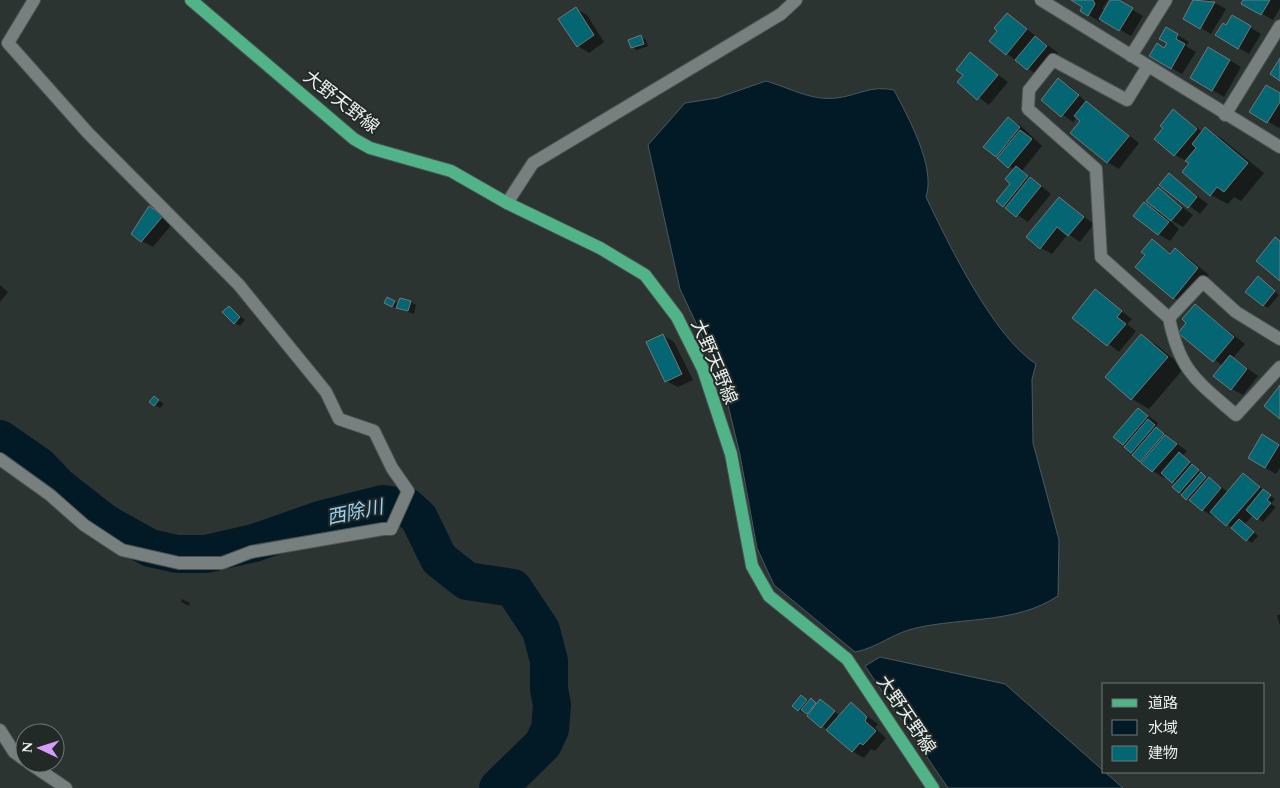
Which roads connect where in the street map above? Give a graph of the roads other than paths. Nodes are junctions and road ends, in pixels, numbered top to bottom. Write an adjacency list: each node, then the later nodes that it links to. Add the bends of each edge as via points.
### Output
1 (34, 0): 15 (street, via 8,43 88,133 239,285 326,392 339,418 374,431 408,492 391,530 251,552 222,563 178,563 122,550 84,526 50,495)
2 (191, 0): 11 (main road, 大野天野線, via 354,139 370,148 450,171)
3 (796, 0): 11 (street, via 781,14 533,163)
4 (1040, 0): 7 (street)
5 (1166, 0): 7 (street)
6 (1280, 26): 9 (street)
7 (1131, 56): 8 (street)
8 (1148, 66): 9 (street); 12 (street, via 1127,100 1054,60 1029,90 1028,109 1096,169 1101,257)
9 (1226, 115): 10 (street)
10 (1280, 147)
11 (507, 203): 20 (main road, 大野天野線, via 600,248 645,275 677,316 703,369 731,454 752,566 769,596 847,659)
12 (1170, 318): 13 (street, via 1203,282 1236,312); 14 (street, via 1175,344 1193,378 1236,415)
13 (1280, 339)
14 (1280, 367)
15 (0, 459)
16 (0, 730): 17 (street)
17 (15, 753)
18 (44, 773): 19 (street)
19 (66, 788)
20 (933, 788)

